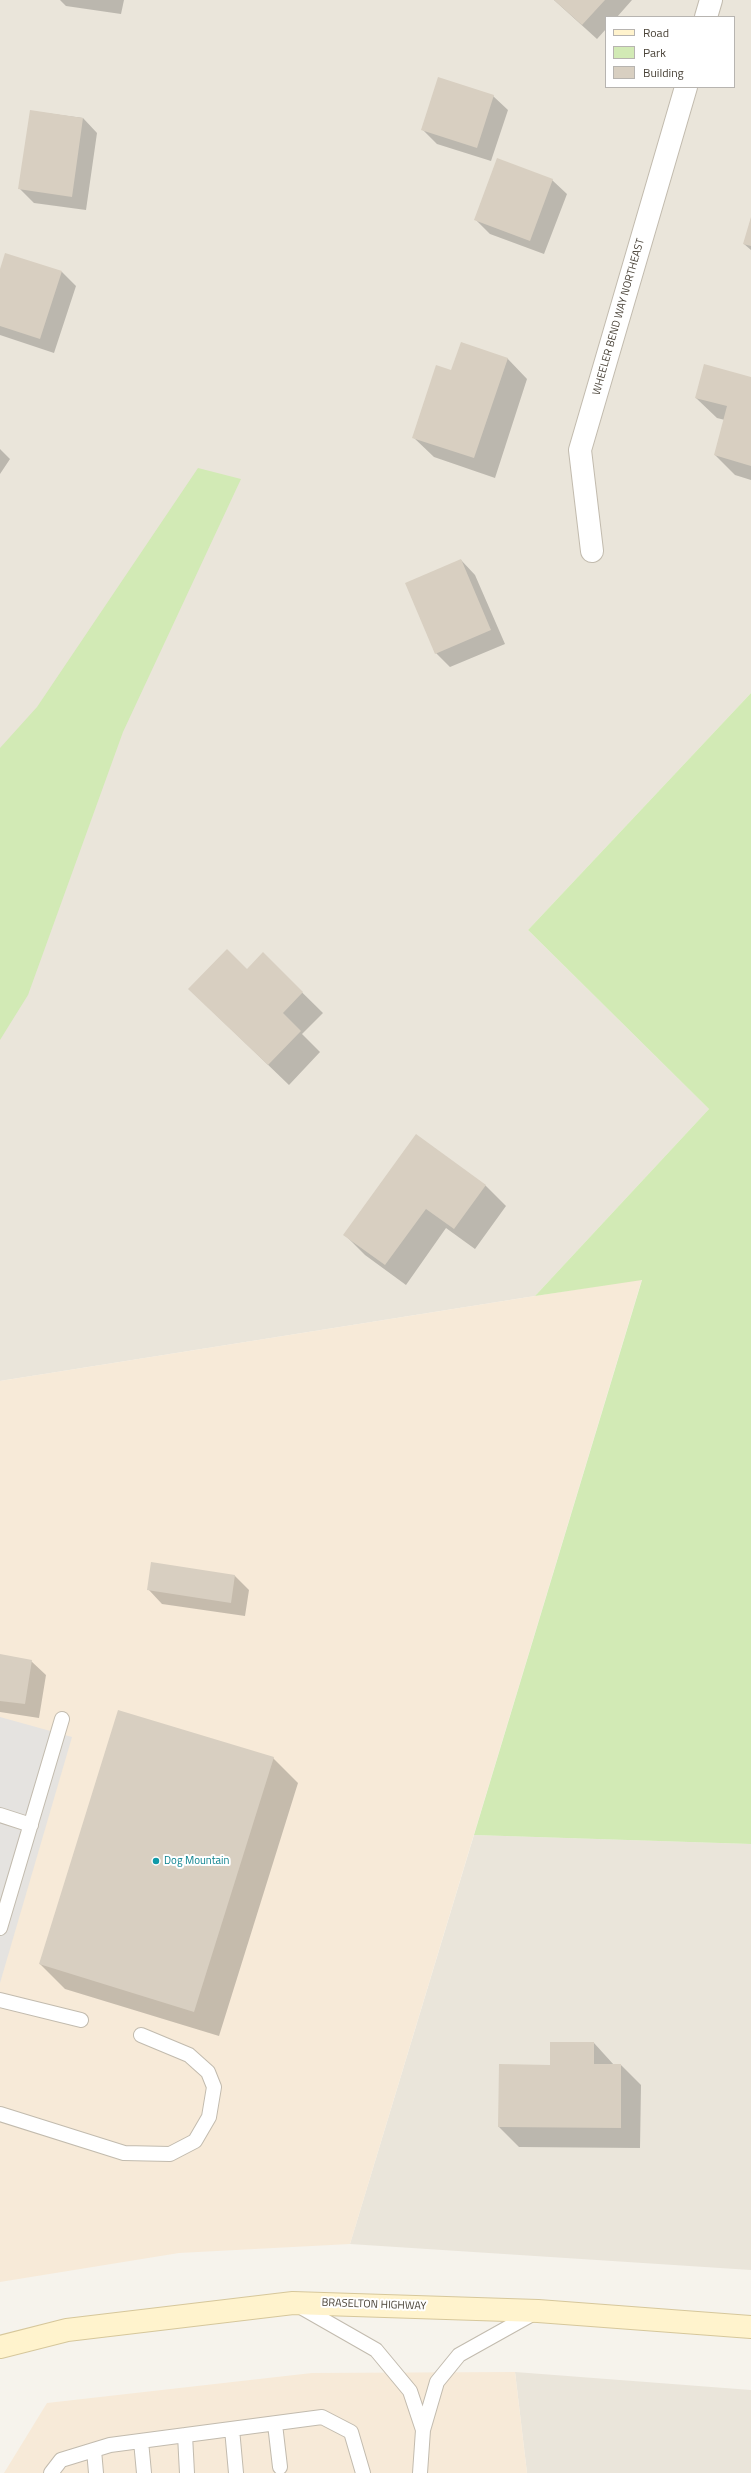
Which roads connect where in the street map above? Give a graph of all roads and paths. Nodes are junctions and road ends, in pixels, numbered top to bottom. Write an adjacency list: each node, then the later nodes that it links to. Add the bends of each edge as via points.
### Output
1 (711, 0): 2 (street)
2 (706, 16)
3 (686, 88): 4 (street, WHEELER BEND WAY NORTHEAST, via 580,450)
4 (592, 551)
5 (62, 1719): 7 (lane)
6 (0, 1815): 7 (lane)
7 (31, 1825): 8 (lane)
8 (0, 1928)
9 (0, 2000): 10 (lane)
10 (81, 2020)
11 (141, 2035): 12 (lane, via 189,2055 208,2072 214,2087 209,2117 195,2141 170,2154 124,2153)
12 (0, 2114)
13 (293, 2302): 14 (main road, BRASELTON HIGHWAY); 16 (main road, BRASELTON HIGHWAY, via 66,2330); 19 (lane, via 376,2350 410,2391)
14 (538, 2312): 15 (main road, BRASELTON HIGHWAY); 19 (lane, via 459,2355 437,2382)
15 (751, 2327)
16 (0, 2347)
17 (275, 2424): 18 (lane); 23 (lane); 29 (lane, via 322,2417 351,2432)
18 (232, 2429): 20 (lane); 28 (lane)
19 (423, 2430): 30 (lane)
20 (185, 2435): 21 (lane); 27 (lane)
21 (142, 2441): 22 (lane); 26 (lane)
22 (94, 2450): 24 (lane, via 61,2460); 25 (lane)
23 (280, 2467)
24 (51, 2473)
25 (96, 2473)
26 (144, 2473)
27 (187, 2473)
28 (236, 2473)
29 (363, 2473)
30 (420, 2473)

